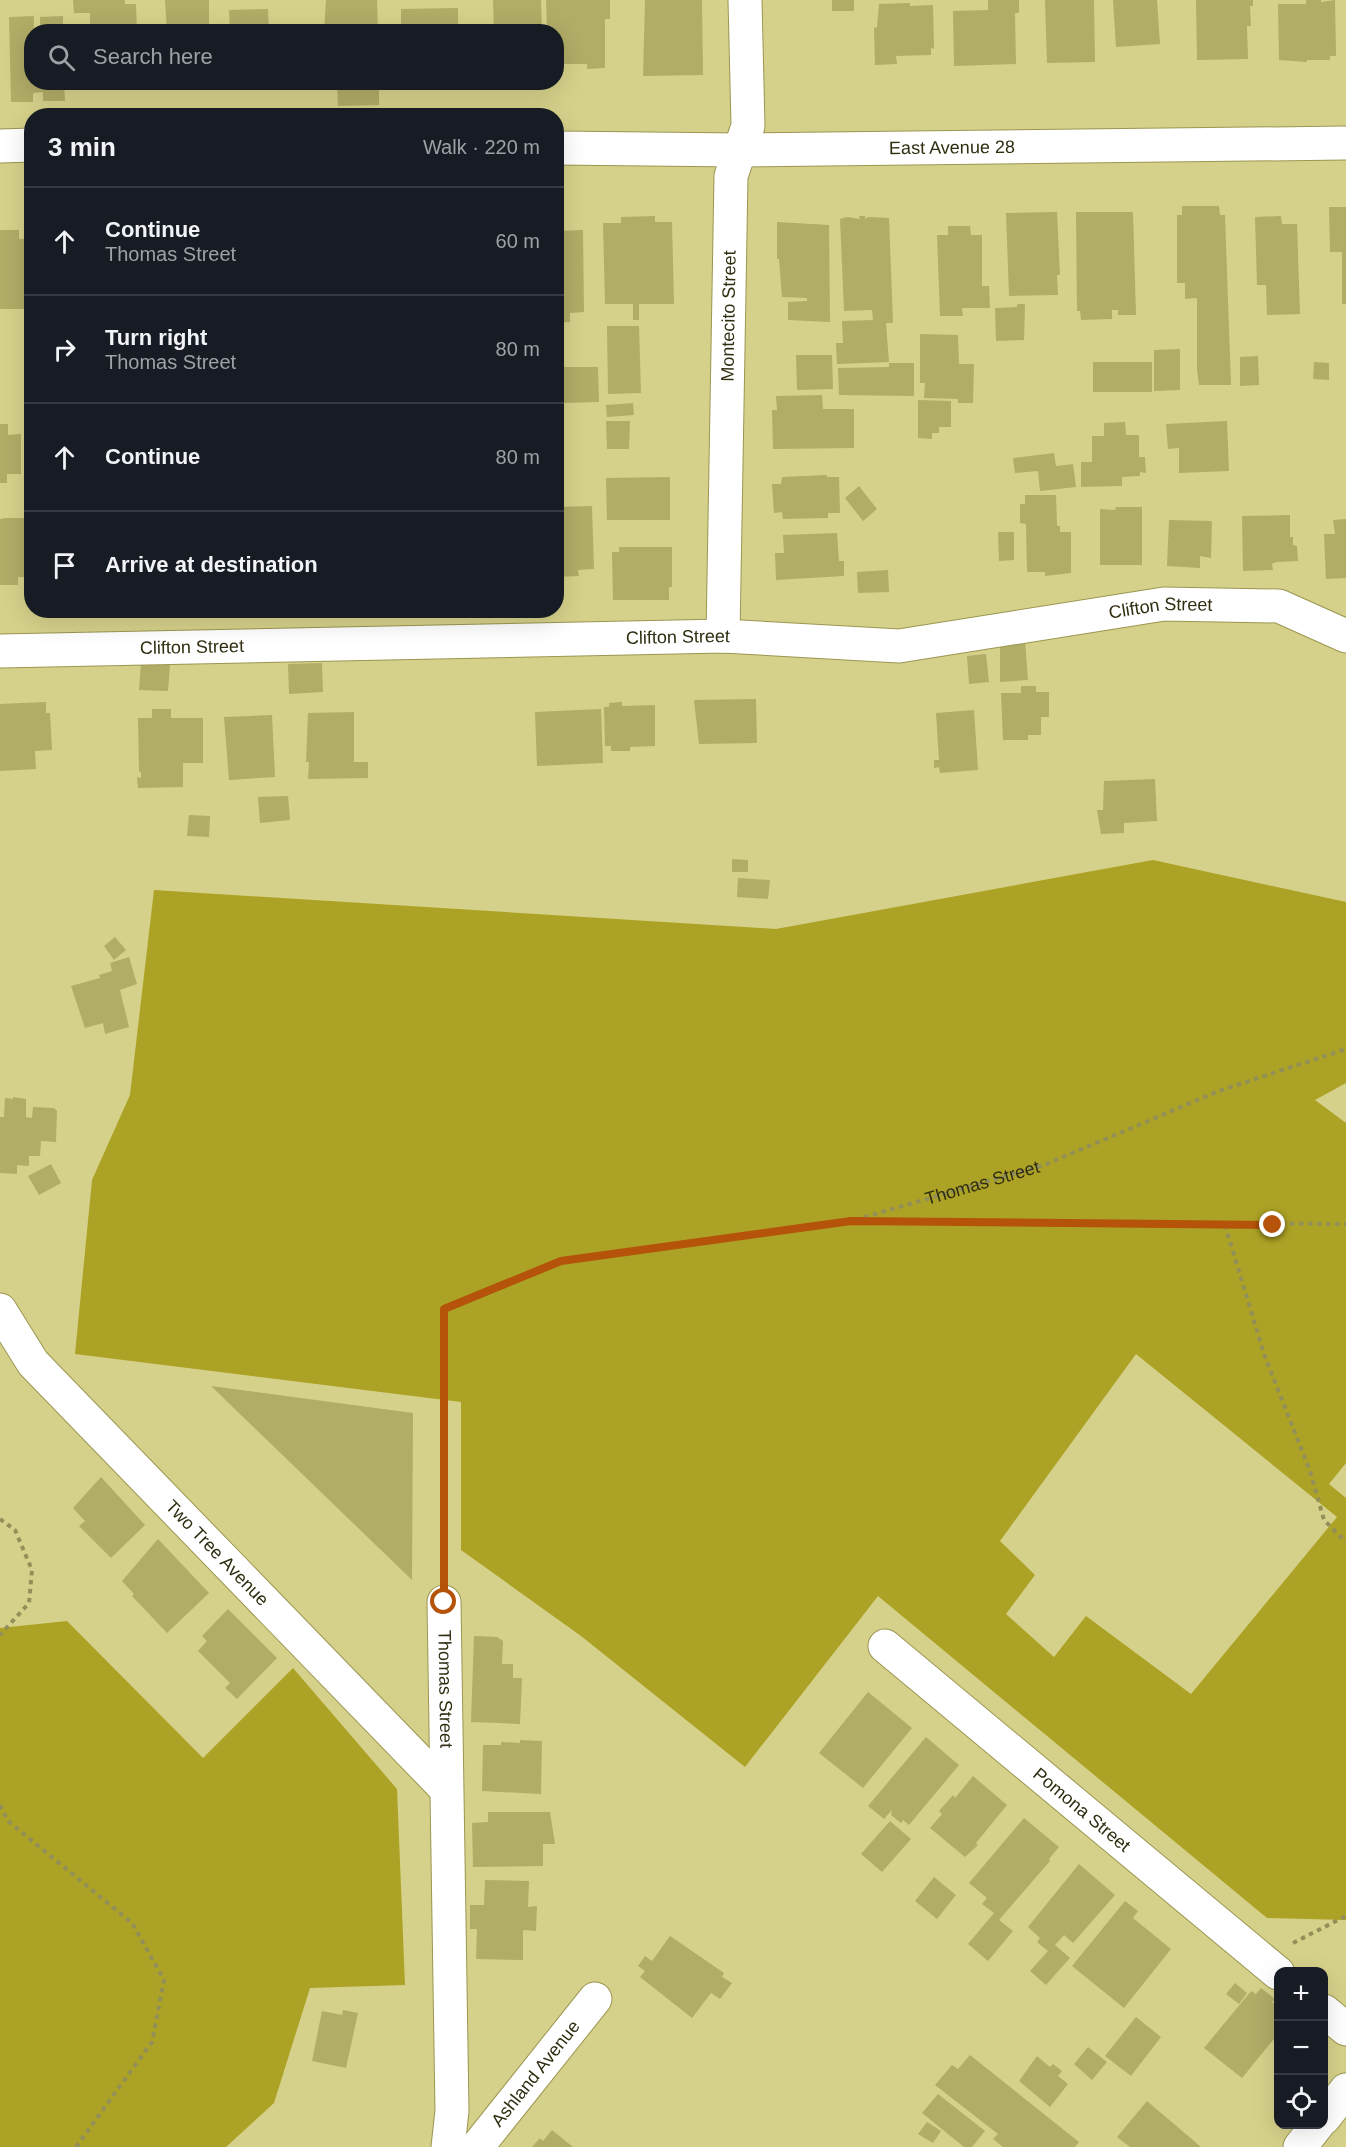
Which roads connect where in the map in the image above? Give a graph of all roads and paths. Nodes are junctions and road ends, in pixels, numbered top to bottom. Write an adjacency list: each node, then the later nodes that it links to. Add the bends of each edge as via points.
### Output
1 (745, 0): 6 (street, Montecito Street, via 748,126)
2 (1346, 143): 6 (street, East Avenue 28)
3 (24, 145): 4 (street)
4 (0, 146)
5 (564, 148): 6 (street, East Avenue 28)
6 (739, 150): 7 (street, Montecito Street, via 731,176)
7 (723, 636): 8 (street, Clifton Street, via 899,646 1164,604 1279,606); 9 (street, Clifton Street)
8 (1346, 636)
9 (0, 651)
10 (1346, 1049): 11 (path, Thomas Street, via 1220,1091 1044,1165)
11 (851, 1221): 12 (path); 17 (path, Thomas Street, via 561,1261 444,1309)
12 (1225, 1224): 13 (path); 16 (path, via 1264,1354 1310,1471 1324,1520)
13 (1346, 1224)
14 (0, 1310): 20 (street, Two Tree Avenue, via 33,1364)
15 (0, 1519): 18 (path, via 15,1530 32,1570 29,1604)
16 (1346, 1542)
17 (444, 1602): 20 (street, Thomas Street)
18 (0, 1635)
19 (885, 1646): 23 (street, Pomona Street)
20 (446, 1788): 31 (street, Thomas Street, via 452,2111)
21 (0, 1805): 30 (path, via 8,1821 132,1923 164,1980 152,2042)
22 (1346, 1916): 23 (path)
23 (1269, 1966)
24 (595, 1999): 32 (street, Ashland Avenue)
25 (1328, 2015): 26 (street)
26 (1346, 2030)
27 (1346, 2090): 28 (street)
28 (1328, 2112)
29 (1314, 2129): 33 (street)
30 (76, 2147)
31 (447, 2147)
32 (477, 2147)
33 (1300, 2147)

